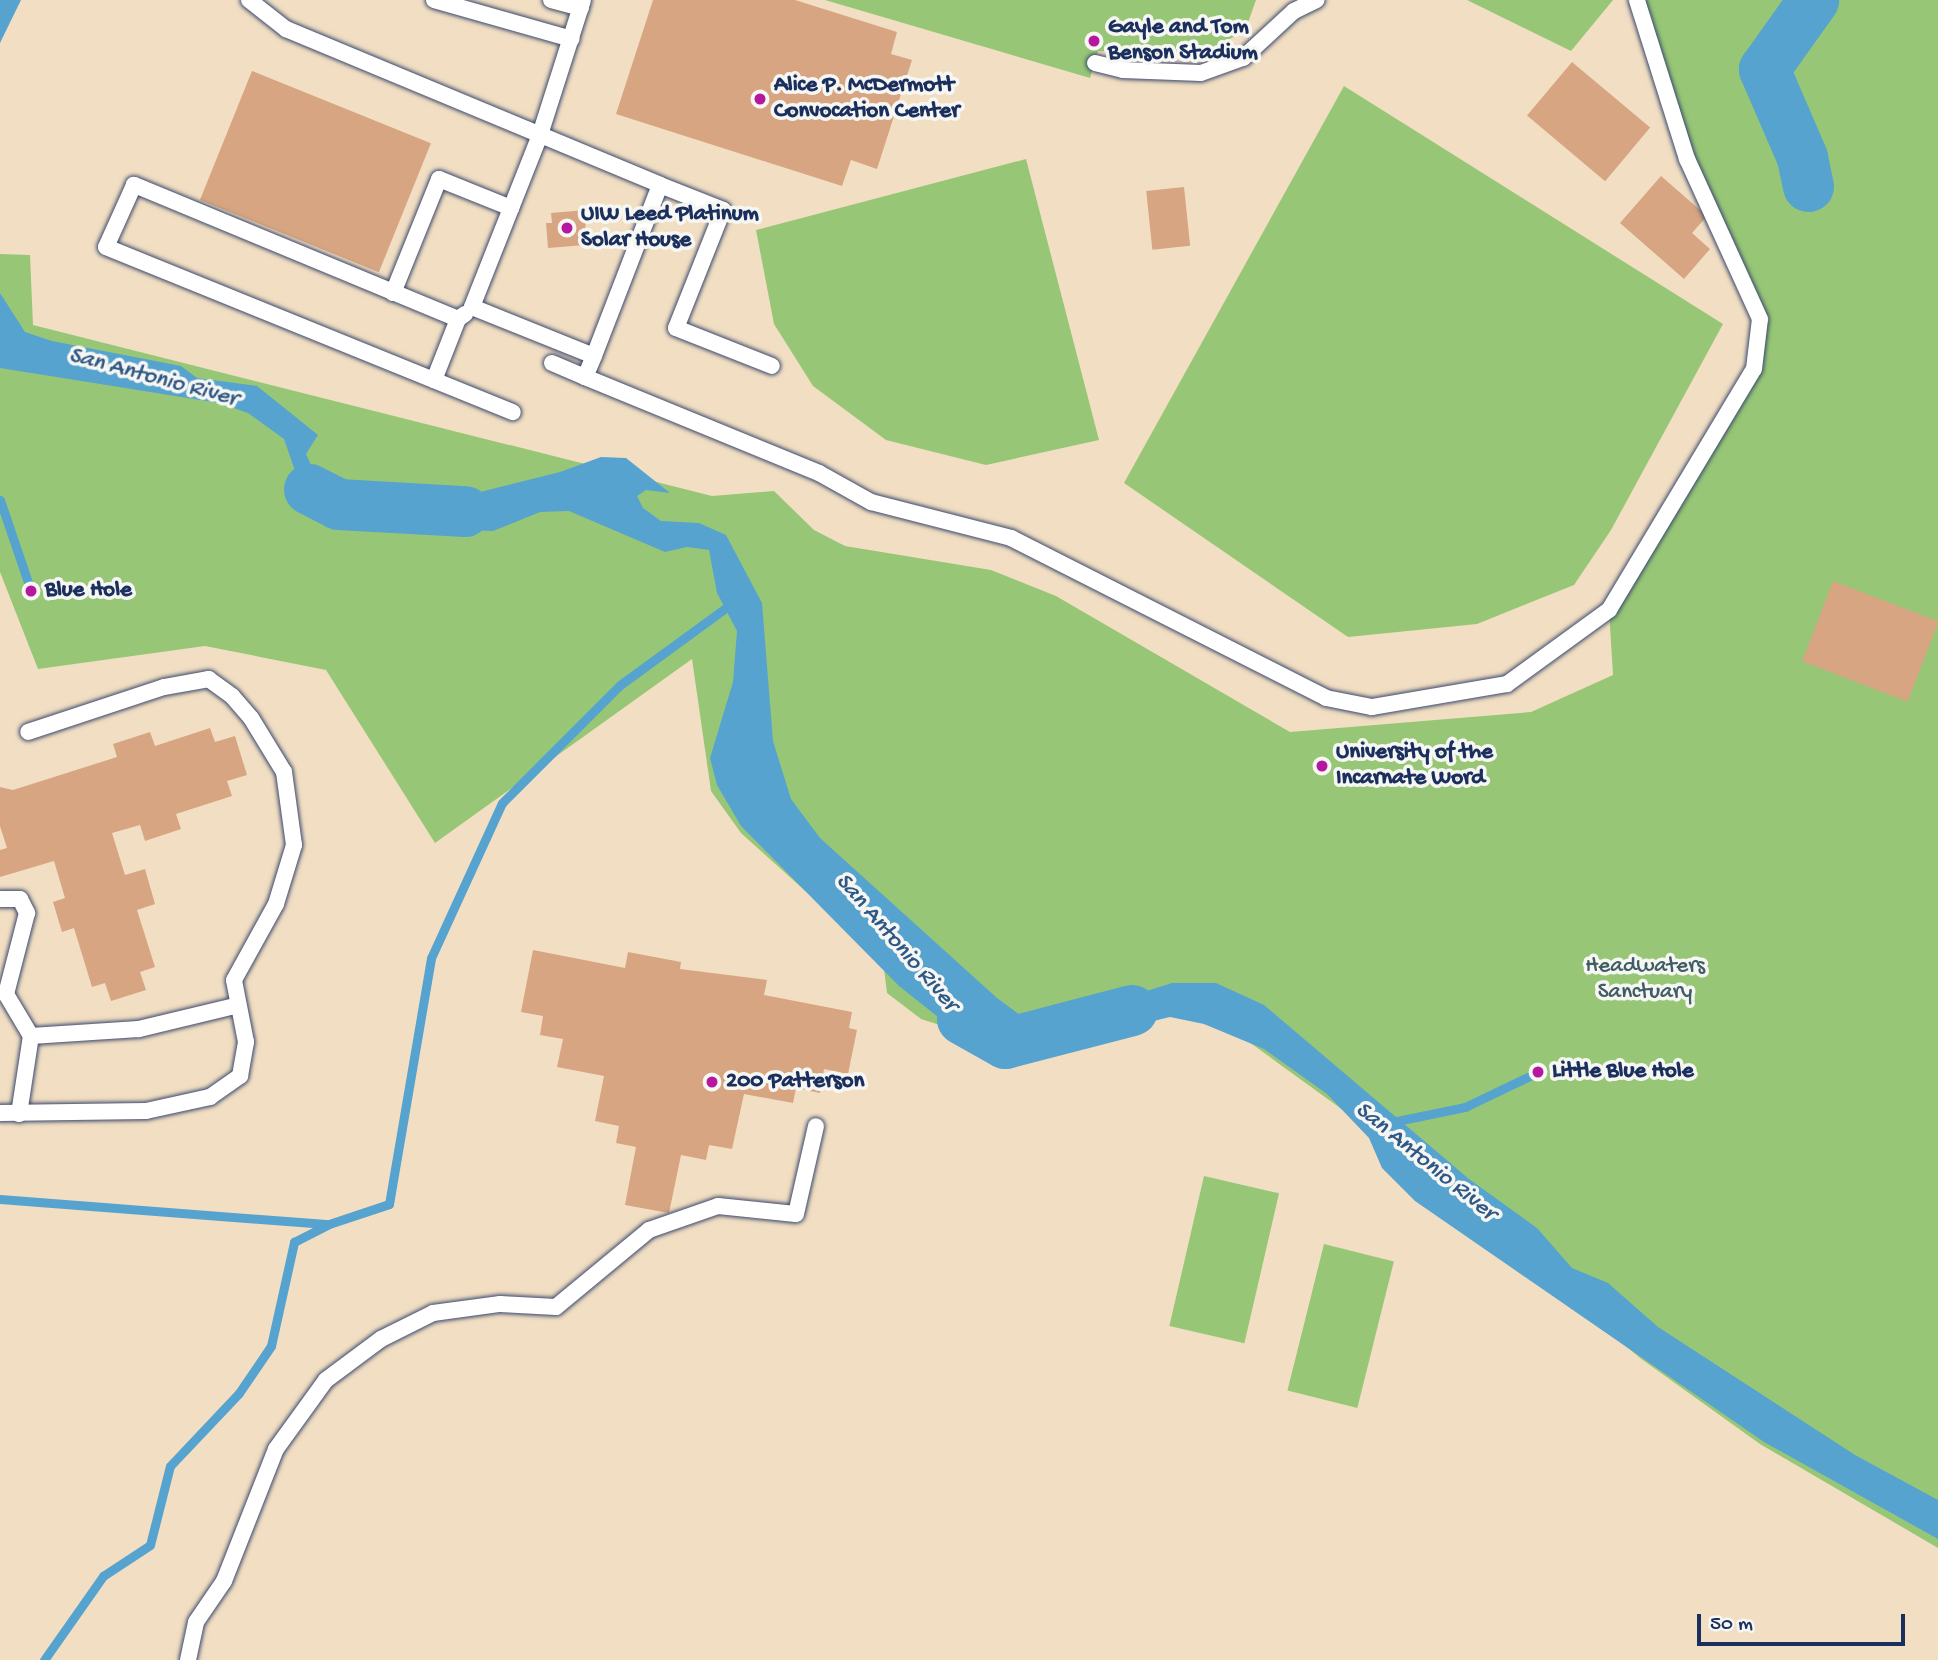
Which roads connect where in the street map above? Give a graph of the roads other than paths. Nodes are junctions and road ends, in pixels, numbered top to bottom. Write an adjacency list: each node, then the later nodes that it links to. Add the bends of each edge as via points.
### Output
1 (249, 0): 9 (lane, via 286,29)
2 (434, 0): 7 (lane)
3 (551, 0): 6 (lane)
4 (1317, 0): 8 (lane, via 1294,11 1243,58 1201,73 1122,70)
5 (1637, 0): 18 (lane, via 1688,159 1760,319 1754,369 1609,610 1507,684 1372,707 1325,698 1011,538 871,502 819,473)
6 (582, 4): 7 (lane)
7 (572, 39): 9 (lane)
8 (1095, 64)
9 (540, 135): 10 (lane); 11 (lane)
10 (660, 185): 15 (lane); 17 (lane, via 723,210 676,328)
11 (511, 208): 12 (lane, via 439,179); 13 (lane)
12 (393, 293): 14 (lane); 19 (lane, via 134,185 106,247)
13 (472, 307): 14 (lane); 15 (lane)
14 (458, 319): 19 (lane)
15 (594, 356): 18 (lane)
16 (552, 363): 18 (lane)
17 (772, 366)
18 (585, 377)
19 (433, 380): 20 (lane)
20 (513, 412)
21 (27, 732): 24 (lane, via 164,687 209,679 251,718 284,772 294,845 276,904 234,980)
22 (0, 899): 23 (lane, via 20,899 27,913)
23 (3, 991): 25 (lane)
24 (235, 1006): 25 (lane, via 139,1029); 27 (lane, via 246,1042 240,1076 209,1097 146,1111)
25 (31, 1036): 27 (lane)
26 (0, 1113): 27 (lane)
27 (19, 1114)
28 (816, 1126): 29 (lane, via 796,1214 718,1206 649,1230 556,1307 500,1304 433,1313 381,1339 326,1380 276,1449 224,1581 196,1622)
29 (188, 1660)

